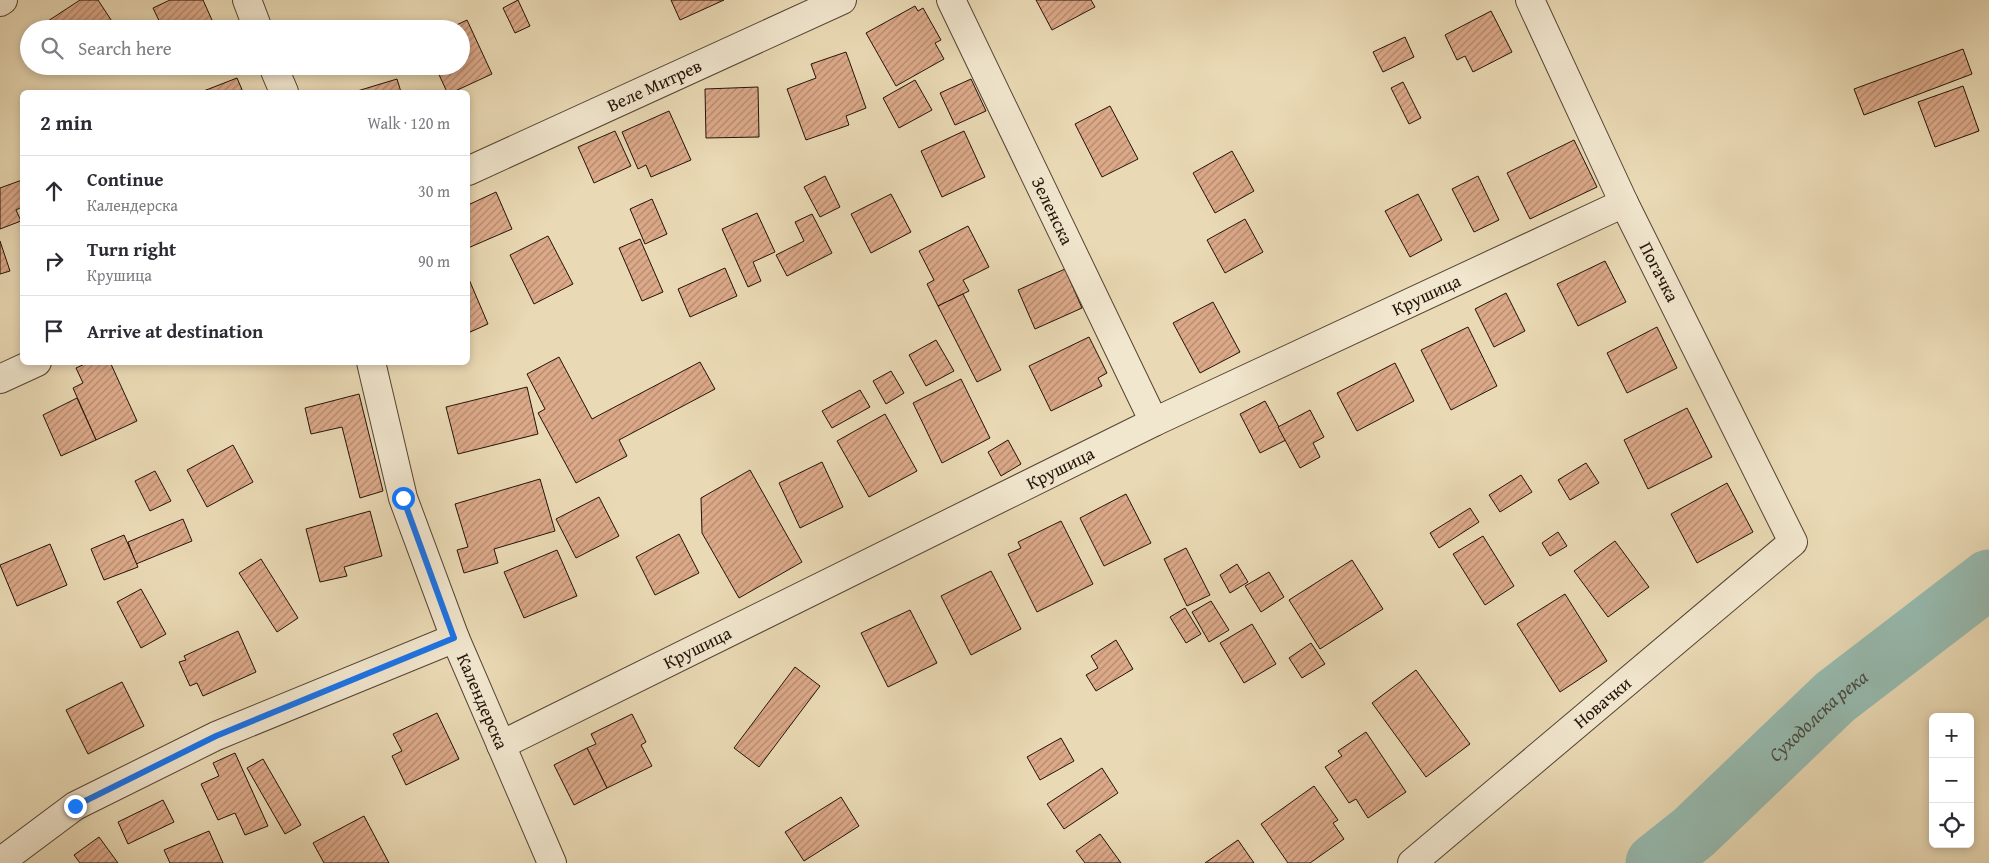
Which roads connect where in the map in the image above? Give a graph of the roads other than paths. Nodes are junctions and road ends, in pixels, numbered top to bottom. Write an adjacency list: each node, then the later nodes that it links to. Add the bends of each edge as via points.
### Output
1 (247, 0): 5 (street)
2 (842, 0): 8 (street, Веле Митрев)
3 (950, 0): 13 (street, Зеленска)
4 (1530, 0): 9 (street, Погачка)
5 (255, 20)
6 (277, 75): 7 (street)
7 (283, 90)
8 (470, 170)
9 (1624, 203): 13 (street, Крушица); 14 (street, Погачка)
10 (30, 365): 12 (street)
11 (371, 365): 15 (street, Календерска, via 403,498)
12 (0, 379)
13 (1154, 422): 16 (street, Крушица)
14 (1793, 542): 19 (street, Новачки)
15 (454, 638): 16 (street, Календерска); 17 (street, via 216,736 75,806)
16 (501, 745): 18 (street, Календерска)
17 (0, 862)
18 (552, 863)
19 (1412, 863)

